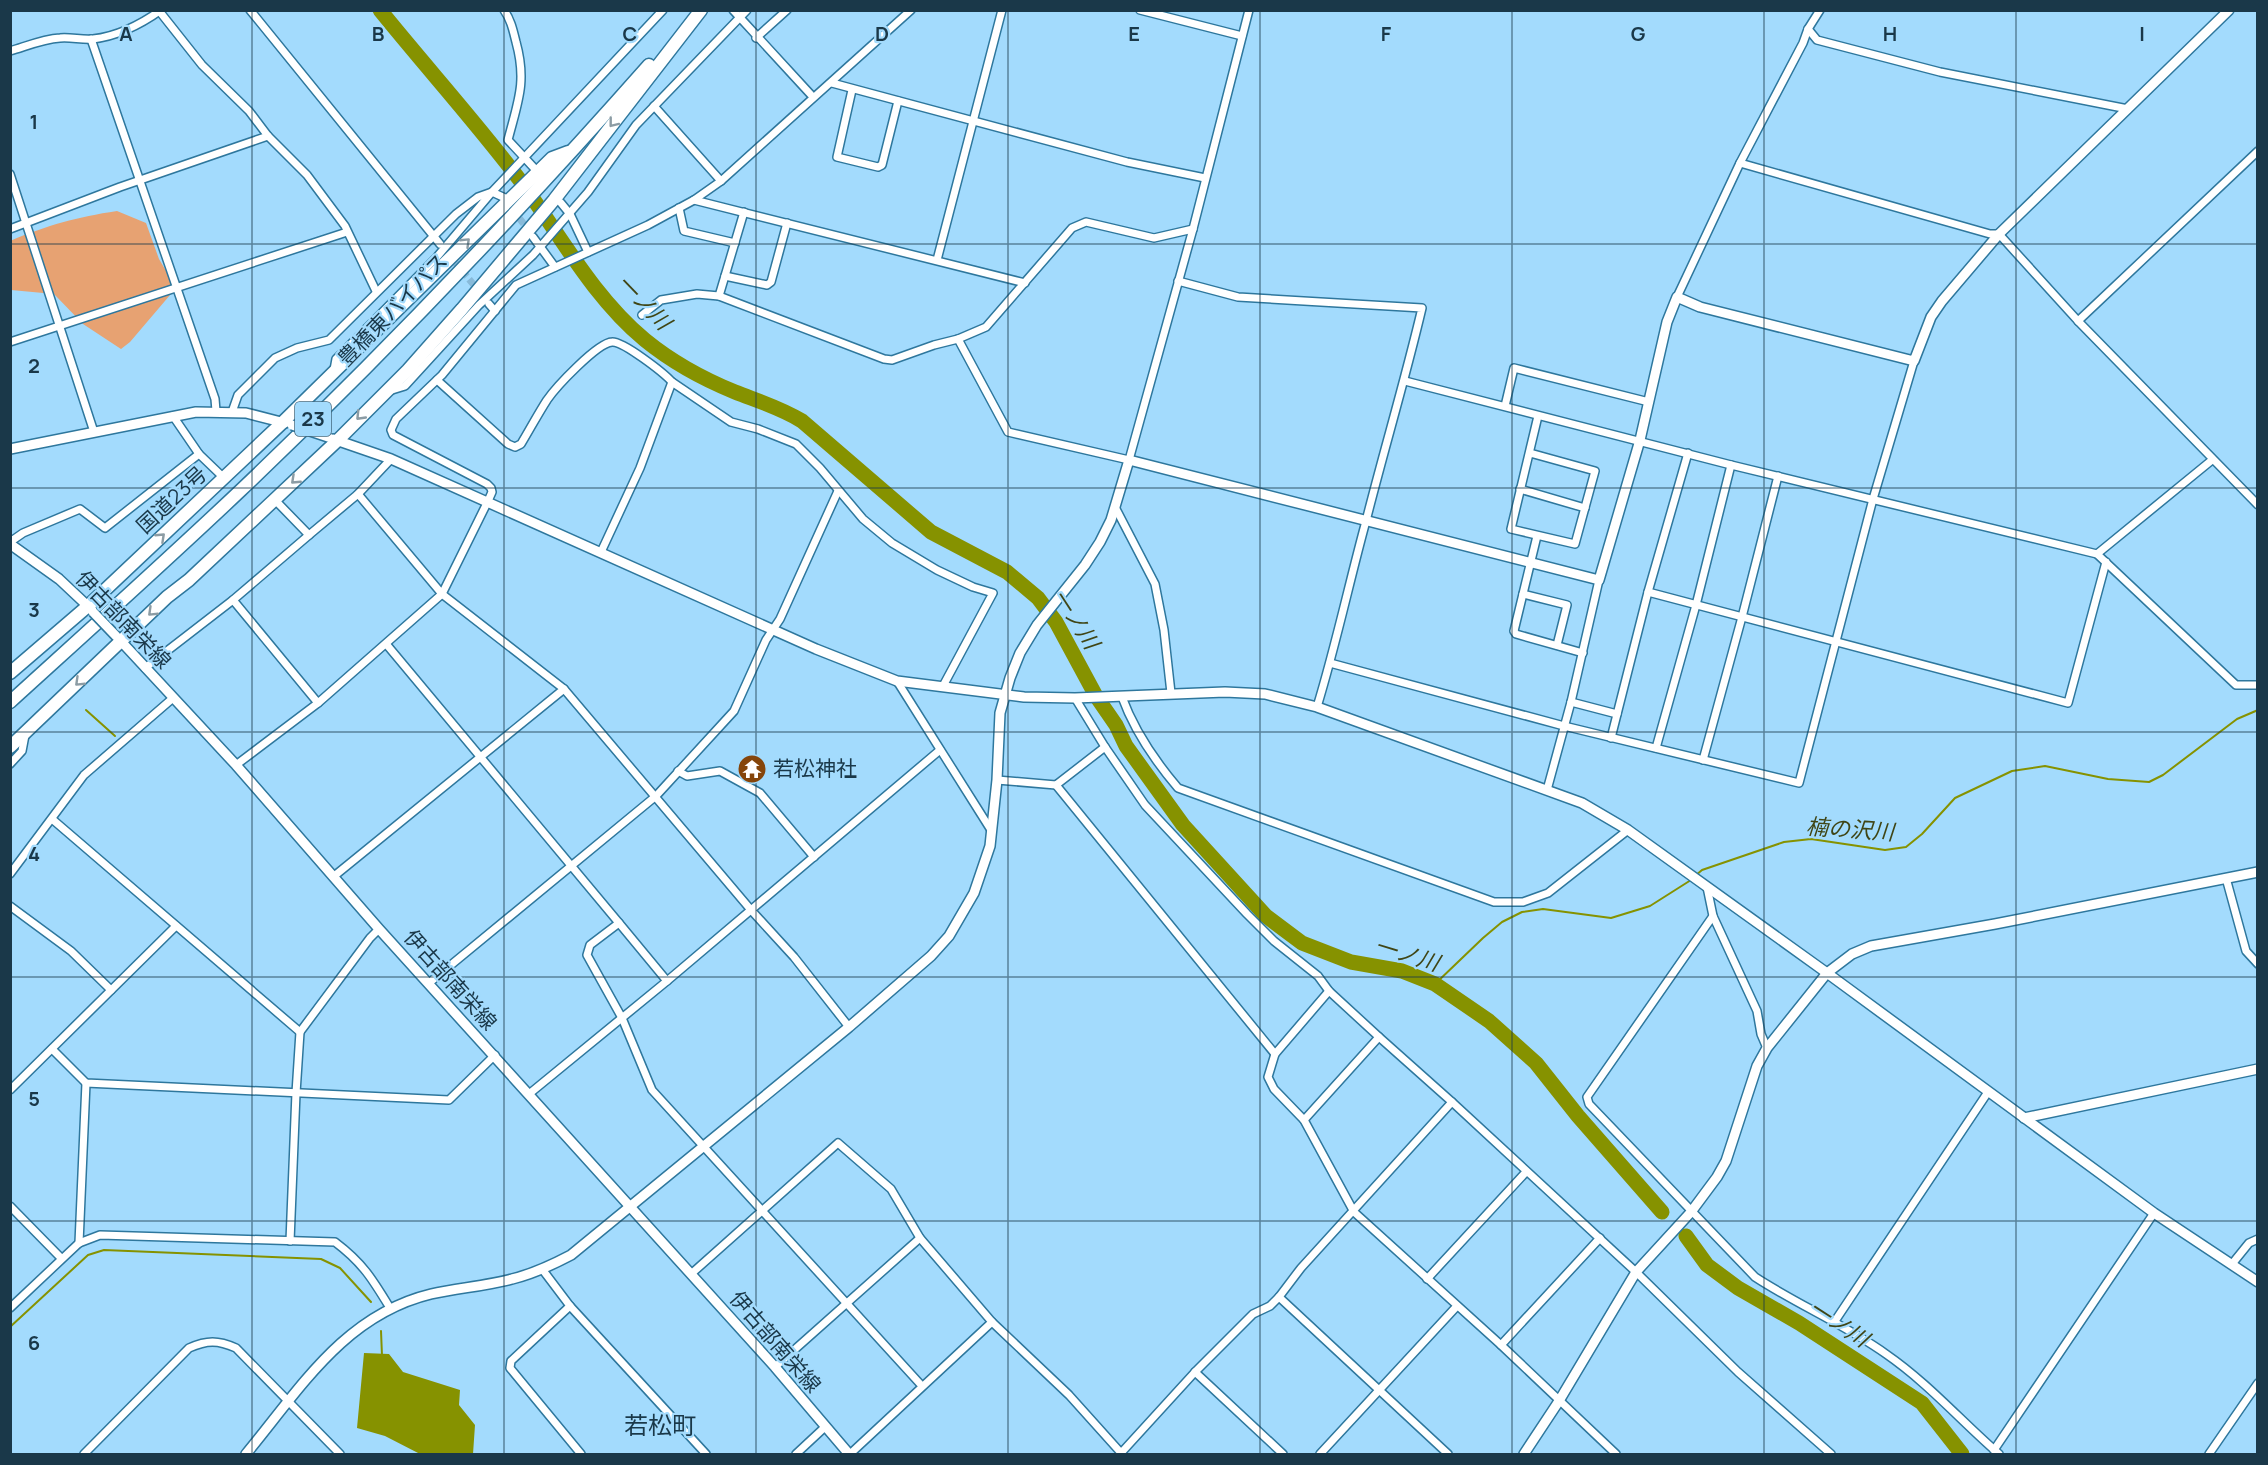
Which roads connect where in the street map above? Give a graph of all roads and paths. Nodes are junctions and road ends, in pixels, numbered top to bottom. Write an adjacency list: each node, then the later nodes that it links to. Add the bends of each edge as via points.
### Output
1 (250, 10): 51 (street)
2 (504, 10): 30 (street, via 521,62 522,84 508,140)
3 (663, 10): 30 (street)
4 (699, 10): 33 (highway, 23, via 574,149 552,159); 39 (highway, 23, one-way to 39)
5 (733, 10): 15 (street)
6 (747, 10): 15 (street)
7 (787, 10): 18 (street)
8 (911, 10): 21 (street)
9 (1002, 10): 27 (street)
10 (1140, 10): 17 (street)
11 (1249, 10): 17 (street)
12 (1820, 10): 16 (street)
13 (2229, 10): 26 (street)
14 (161, 11): 19 (street, via 129,30); 28 (street, via 201,65 249,111)
15 (740, 18): 18 (street); 25 (street)
16 (1808, 29): 26 (street, via 1817,40 1940,72); 31 (street)
17 (1242, 36): 34 (street)
18 (756, 38): 23 (street)
19 (91, 39): 20 (street, via 43,40); 35 (street)
20 (10, 51)
21 (832, 83): 22 (street); 23 (street)
22 (852, 90): 24 (street); 24 (street, via 837,157 878,167 882,165)
23 (813, 97): 36 (street)
24 (898, 100): 27 (street)
25 (654, 106): 36 (street); 43 (street)
26 (2128, 109): 50 (street)
27 (974, 120): 34 (street, via 1127,162); 56 (street)
28 (268, 136): 35 (street); 48 (street, via 308,175)
29 (2258, 152): 68 (street)
30 (523, 160): 33 (street); 37 (street)
31 (1740, 163): 50 (street); 64 (street)
32 (10, 174): 45 (street)
33 (537, 176): 40 (highway, 23)
34 (1205, 178): 47 (street)
35 (140, 180): 45 (street); 61 (street)
36 (721, 182): 38 (street)
37 (492, 192): 40 (street); 51 (street, via 478,197); 73 (street, via 436,258 336,359)
38 (694, 200): 41 (street); 42 (street)
39 (557, 201): 43 (street); 49 (highway, 23)
40 (511, 202): 73 (highway, 23, one-way to 40); 121 (highway, 豊橋東バイパス / 23, via 326,407 240,490)
41 (679, 208): 52 (street, via 684,231); 55 (street)
42 (744, 212): 44 (street); 52 (street)
43 (567, 217): 54 (street); 55 (street)
44 (787, 223): 56 (street); 58 (street, via 771,282 767,285)
45 (27, 224): 46 (street); 69 (street)
46 (10, 229)
47 (1193, 229): 59 (street); 60 (street, via 1154,238 1086,222 1078,224)
48 (347, 232): 61 (street); 62 (street)
49 (532, 232): 54 (street); 77 (highway, 23)
50 (1999, 234): 68 (street); 72 (street, via 1931,317)
51 (433, 236): 53 (street); 62 (street)
52 (735, 243): 58 (street)
53 (440, 244)
54 (541, 245): 57 (street); 77 (street, via 405,386)
55 (588, 252): 57 (street)
56 (937, 260): 60 (street)
57 (557, 266): 66 (street, via 516,285)
58 (725, 276): 63 (street)
59 (1178, 281): 75 (street, via 1238,297 1422,308); 93 (street)
60 (1025, 283): 70 (street, via 986,327)
61 (176, 286): 69 (street); 80 (street)
62 (376, 291): 81 (street, via 329,340 275,358 238,395)
63 (719, 296): 67 (street, via 698,294 661,300); 70 (street, via 885,359)
64 (1677, 297): 72 (street, via 1700,308); 78 (street, via 1667,322)
65 (489, 304): 66 (street)
66 (495, 311): 74 (street)
67 (642, 315)
68 (2078, 321): 94 (street)
69 (60, 325): 71 (street); 85 (street)
70 (958, 339): 93 (street, via 1008,432)
71 (10, 342)
72 (1914, 361): 101 (street)
73 (334, 371): 84 (highway, 23)
74 (437, 380): 76 (street, via 515,447 521,444 549,398 604,344 614,341 623,345); 103 (street, via 396,419 393,435 492,488)
75 (1405, 381): 79 (street); 107 (street)
76 (672, 382): 99 (street, via 731,422 796,444); 111 (street, via 640,468)
77 (383, 393): 86 (highway, 23, one-way to 86)
78 (1649, 402): 79 (street, via 1514,368); 87 (street)
79 (1505, 406): 83 (street)
80 (216, 411): 81 (street); 82 (street)
81 (232, 411): 84 (street)
82 (173, 416): 85 (street); 91 (street)
83 (1538, 416): 87 (street); 89 (street)
84 (287, 424): 86 (street, bridge); 97 (highway, 国道23号 / 23)
85 (94, 432): 88 (street)
86 (333, 439): 92 (street); 102 (highway, 23, one-way to 102)
87 (1640, 440): 90 (street); 115 (street)
88 (10, 449)
89 (1530, 453): 98 (street); 106 (street, via 1595,471)
90 (1688, 453): 95 (street); 116 (street)
91 (199, 454): 97 (street); 110 (street, via 105,528 80,508 23,533)
92 (391, 459): 100 (street); 103 (street)
93 (1129, 460): 105 (street); 107 (street)
94 (2212, 460): 104 (street); 112 (street)
95 (1731, 465): 96 (street); 120 (street)
96 (1778, 476): 101 (street); 122 (street)
97 (224, 478): 121 (highway, 国道23号 / 23, one-way to 97)
98 (1520, 489): 106 (street); 109 (street, via 1510,529)
99 (838, 492): 123 (street); 134 (street, via 892,543 937,570 993,593)
100 (357, 494): 108 (street); 117 (street)
101 (1873, 499): 112 (street); 125 (street)
102 (275, 500): 108 (street); 124 (highway, 23, one-way to 124)
103 (488, 501): 111 (street); 117 (street)
104 (2258, 505)
105 (1115, 507): 136 (street, via 1100,542 1020,653); 137 (street, via 1155,584)
106 (1585, 508): 109 (street, via 1575,543)
107 (1365, 522): 114 (street); 129 (street)
108 (309, 535): 119 (street)
109 (1537, 536): 114 (street)
110 (10, 543): 121 (street, 伊古部南栄線, via 42,565)
111 (601, 552): 123 (street)
112 (2097, 554): 113 (street)
113 (2106, 562): 125 (street, via 2068,703); 133 (street, via 2236,685)
114 (1530, 564): 115 (street); 118 (street)
115 (1599, 580): 128 (street)
116 (1648, 592): 120 (street); 145 (street)
117 (442, 594): 126 (street); 135 (street)
118 (1523, 594): 127 (street, via 1514,632); 127 (street, via 1567,605)
119 (233, 600): 130 (street); 143 (street)
120 (1696, 605): 122 (street); 151 (street)
121 (94, 613): 124 (street, 伊古部南栄線, bridge); 131 (highway, 23); 141 (highway, 23)
122 (1742, 617): 125 (street); 154 (street)
123 (773, 629): 132 (street); 157 (street, via 734,711)
124 (119, 639): 130 (street, 伊古部南栄線); 147 (highway, 23, one-way to 147)
125 (1836, 641): 154 (street, via 1799,783)
126 (387, 645): 143 (street); 153 (street)
127 (1557, 645): 128 (street)
128 (1583, 653): 142 (street)
129 (1330, 663): 144 (street); 146 (street)
130 (145, 668): 139 (street, 伊古部南栄線)
131 (10, 673)
132 (897, 681): 134 (street); 152 (street)
133 (2258, 685)
134 (943, 686): 136 (street)
135 (564, 689): 153 (street); 161 (street)
136 (1004, 693): 140 (street); 158 (street)
137 (1171, 693): 138 (street); 144 (street, via 1265,694)
138 (1118, 697): 140 (street); 164 (street, via 1178,788 1494,902 1523,902 1548,893)
139 (173, 698): 156 (street, 伊古部南栄線); 162 (street, via 84,775)
140 (1078, 698): 150 (street)
141 (10, 702)
142 (1571, 702): 145 (street); 146 (street)
143 (318, 703): 156 (street)
144 (1317, 707): 160 (street)
145 (1617, 714): 148 (street)
146 (1564, 726): 148 (street); 160 (street)
147 (25, 734): 149 (highway, 23); 155 (street, via 22,751)
148 (1611, 738): 151 (street)
149 (10, 747)
150 (1105, 747): 159 (street); 183 (street, via 1145,805 1247,914 1318,976)
151 (1656, 748): 154 (street)
152 (940, 750): 163 (street); 165 (street)
153 (481, 757): 166 (street); 169 (street)
154 (1703, 760)
155 (10, 764)
156 (236, 765): 169 (street, 伊古部南栄線)
157 (678, 771): 161 (street); 165 (street, via 687,776 720,771 760,793)
158 (997, 780): 159 (street); 163 (street)
159 (1056, 785): 190 (street)
160 (1546, 790): 164 (street, via 1582,802)
161 (656, 796): 166 (street); 173 (street)
162 (52, 819): 168 (street); 176 (street)
163 (991, 830): 185 (street, via 990,846 974,893 949,936)
164 (1628, 830): 171 (street)
165 (814, 857): 173 (street)
166 (572, 866): 175 (street); 181 (street)
167 (2258, 872): 170 (street)
168 (10, 874)
169 (333, 877): 177 (street, 伊古部南栄線)
170 (2226, 878): 178 (street, via 2246,951); 179 (street, via 1871,946 1852,954)
171 (1705, 885): 174 (street); 179 (street)
172 (10, 906): 182 (street, via 71,951)
173 (751, 910): 180 (street); 185 (street)
174 (1713, 916): 188 (street, via 1757,1011); 207 (street, via 1587,1097 1589,1104)
175 (619, 923): 180 (street); 184 (street, via 590,945 587,955)
176 (176, 926): 182 (street); 186 (street)
177 (379, 929): 181 (street, 伊古部南栄線); 186 (street)
178 (2258, 964)
179 (1827, 973): 188 (street); 196 (street)
180 (668, 981): 184 (street)
181 (429, 984): 191 (street, 伊古部南栄線)
182 (111, 990): 189 (street)
183 (1329, 991): 187 (street); 190 (street)
184 (622, 1018): 197 (street); 201 (street, via 652,1090)
185 (849, 1027): 201 (street)
186 (300, 1032): 195 (street)
187 (1378, 1037): 198 (street); 200 (street)
188 (1767, 1048): 207 (street, via 1757,1066 1726,1161)
189 (52, 1049): 193 (street); 194 (street)
190 (1275, 1054): 200 (street, via 1268,1077 1274,1089)
191 (495, 1055): 195 (street, via 449,1100); 197 (street, 伊古部南栄線)
192 (2258, 1069): 199 (street)
193 (86, 1083): 195 (street); 213 (street)
194 (10, 1090)
195 (296, 1092): 212 (street)
196 (1988, 1092): 199 (street); 227 (street)
197 (529, 1094): 204 (street, 伊古部南栄線)
198 (1452, 1102): 202 (street); 206 (street)
199 (2024, 1118): 208 (street)
200 (1304, 1120): 206 (street)
201 (704, 1145): 204 (street); 205 (street)
202 (1526, 1172): 210 (street); 219 (street)
203 (10, 1206): 214 (street)
204 (631, 1207): 216 (street, via 577,1251); 218 (street, 伊古部南栄線)
205 (762, 1210): 209 (street, via 838,1143 891,1189); 218 (street); 222 (street)
206 (1354, 1212): 219 (street); 221 (street, via 1301,1268)
207 (1691, 1212): 217 (street); 227 (street, via 1755,1277)
208 (2154, 1213): 215 (street); 238 (street)
209 (920, 1238): 222 (street); 228 (street)
210 (1600, 1238): 217 (street); 229 (street)
211 (2258, 1239): 215 (street, via 2249,1243)
212 (291, 1241): 213 (street, via 100,1235); 226 (street, via 335,1242 356,1258)
213 (79, 1243): 214 (street)
214 (61, 1258): 225 (street)
215 (2232, 1264): 220 (street)
216 (542, 1269): 223 (street); 226 (street, via 513,1279 431,1294)
217 (1636, 1272): 235 (street); 252 (street, via 1738,1372)
218 (691, 1274): 230 (street, 伊古部南栄線)
219 (1427, 1278): 224 (street)
220 (2258, 1282)
221 (1280, 1297): 231 (street, via 1253,1314); 234 (street)
222 (845, 1304): 230 (street); 233 (street)
223 (570, 1306): 243 (street, via 511,1361 510,1368); 244 (street)
224 (1457, 1306): 229 (street); 234 (street)
225 (10, 1308)
226 (390, 1308): 236 (street, via 342,1341)
227 (1835, 1321): 238 (street, via 1911,1372)
228 (992, 1322): 233 (street); 239 (street, via 1069,1395)
229 (1501, 1345): 235 (street)
230 (775, 1367): 237 (street, 伊古部南栄線)
231 (1195, 1372): 239 (street); 247 (street)
232 (2258, 1383): 253 (street)
233 (922, 1386): 246 (street)
234 (1380, 1390): 248 (street); 249 (street)
235 (1559, 1401): 250 (street); 251 (street)
236 (289, 1402): 240 (street, via 236,1348 215,1341 204,1342 189,1348); 241 (street); 242 (street)
237 (825, 1427): 245 (street); 246 (street, 伊古部南栄線)
238 (1997, 1453)
239 (1121, 1454)
240 (84, 1455)
241 (246, 1455)
242 (340, 1455)
243 (580, 1455)
244 (706, 1455)
245 (796, 1455)
246 (849, 1455)
247 (1283, 1455)
248 (1320, 1455)
249 (1448, 1455)
250 (1524, 1455)
251 (1616, 1455)
252 (1831, 1455)
253 (2210, 1455)

